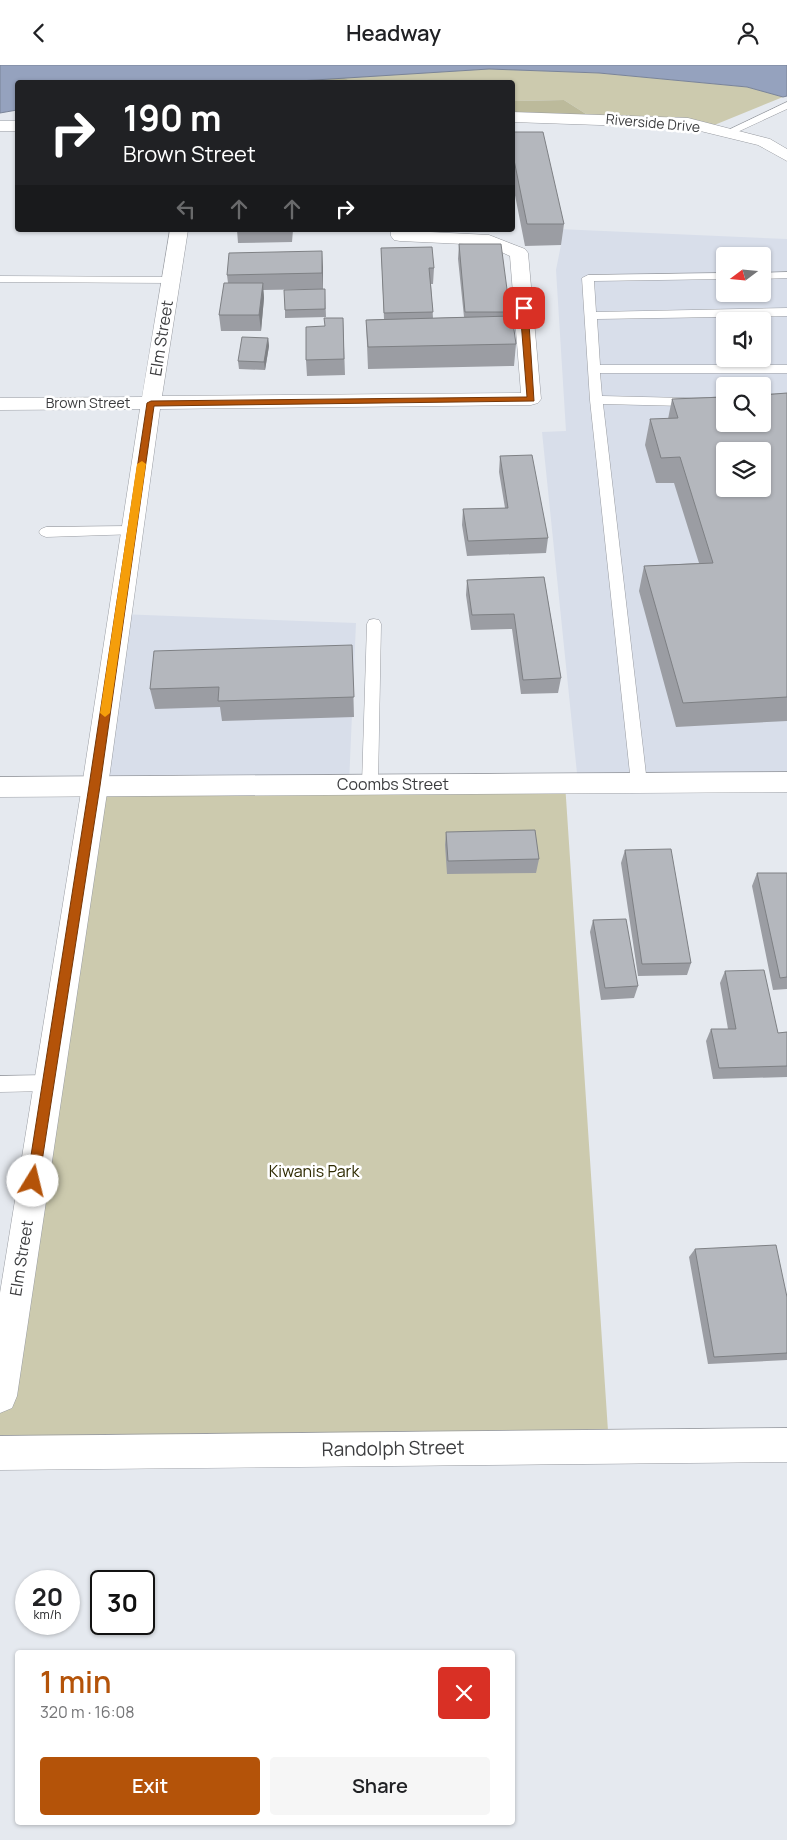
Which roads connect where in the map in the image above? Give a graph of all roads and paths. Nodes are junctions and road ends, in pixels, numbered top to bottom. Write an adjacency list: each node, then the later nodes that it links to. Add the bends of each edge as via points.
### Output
1 (787, 105): 5 (lane)
2 (515, 117): 5 (street, Riverside Drive, via 688,123)
3 (0, 126): 4 (street)
4 (15, 126)
5 (727, 133): 6 (street, Riverside Drive, via 764,142)
6 (787, 155)
7 (179, 232): 13 (street, Elm Street)
8 (400, 232): 20 (street, Brown Street, via 400,236 489,241 519,253 531,399)
9 (787, 275): 11 (lane)
10 (716, 276): 15 (lane, via 588,278)
11 (771, 276)
12 (0, 279): 13 (lane)
13 (171, 280): 20 (street, Elm Street)
14 (787, 312): 15 (lane)
15 (590, 316): 16 (lane)
16 (594, 369): 17 (lane); 18 (lane)
17 (787, 369)
18 (596, 401): 21 (lane); 26 (lane)
19 (0, 403): 20 (street, Brown Street)
20 (151, 403): 22 (street, Elm Street)
21 (716, 403)
22 (132, 531): 23 (lane); 28 (street, Elm Street)
23 (46, 532)
24 (374, 623): 27 (lane)
25 (787, 782): 26 (street, Coombs Street)
26 (639, 783): 27 (street, Coombs Street)
27 (370, 784): 28 (street, Coombs Street)
28 (94, 786): 29 (street, Coombs Street); 31 (street, Elm Street)
29 (0, 787)
30 (0, 1083): 31 (lane)
31 (48, 1083): 32 (street, Elm Street)
32 (0, 1396)
33 (787, 1445): 34 (street, Randolph Street)
34 (0, 1453)

